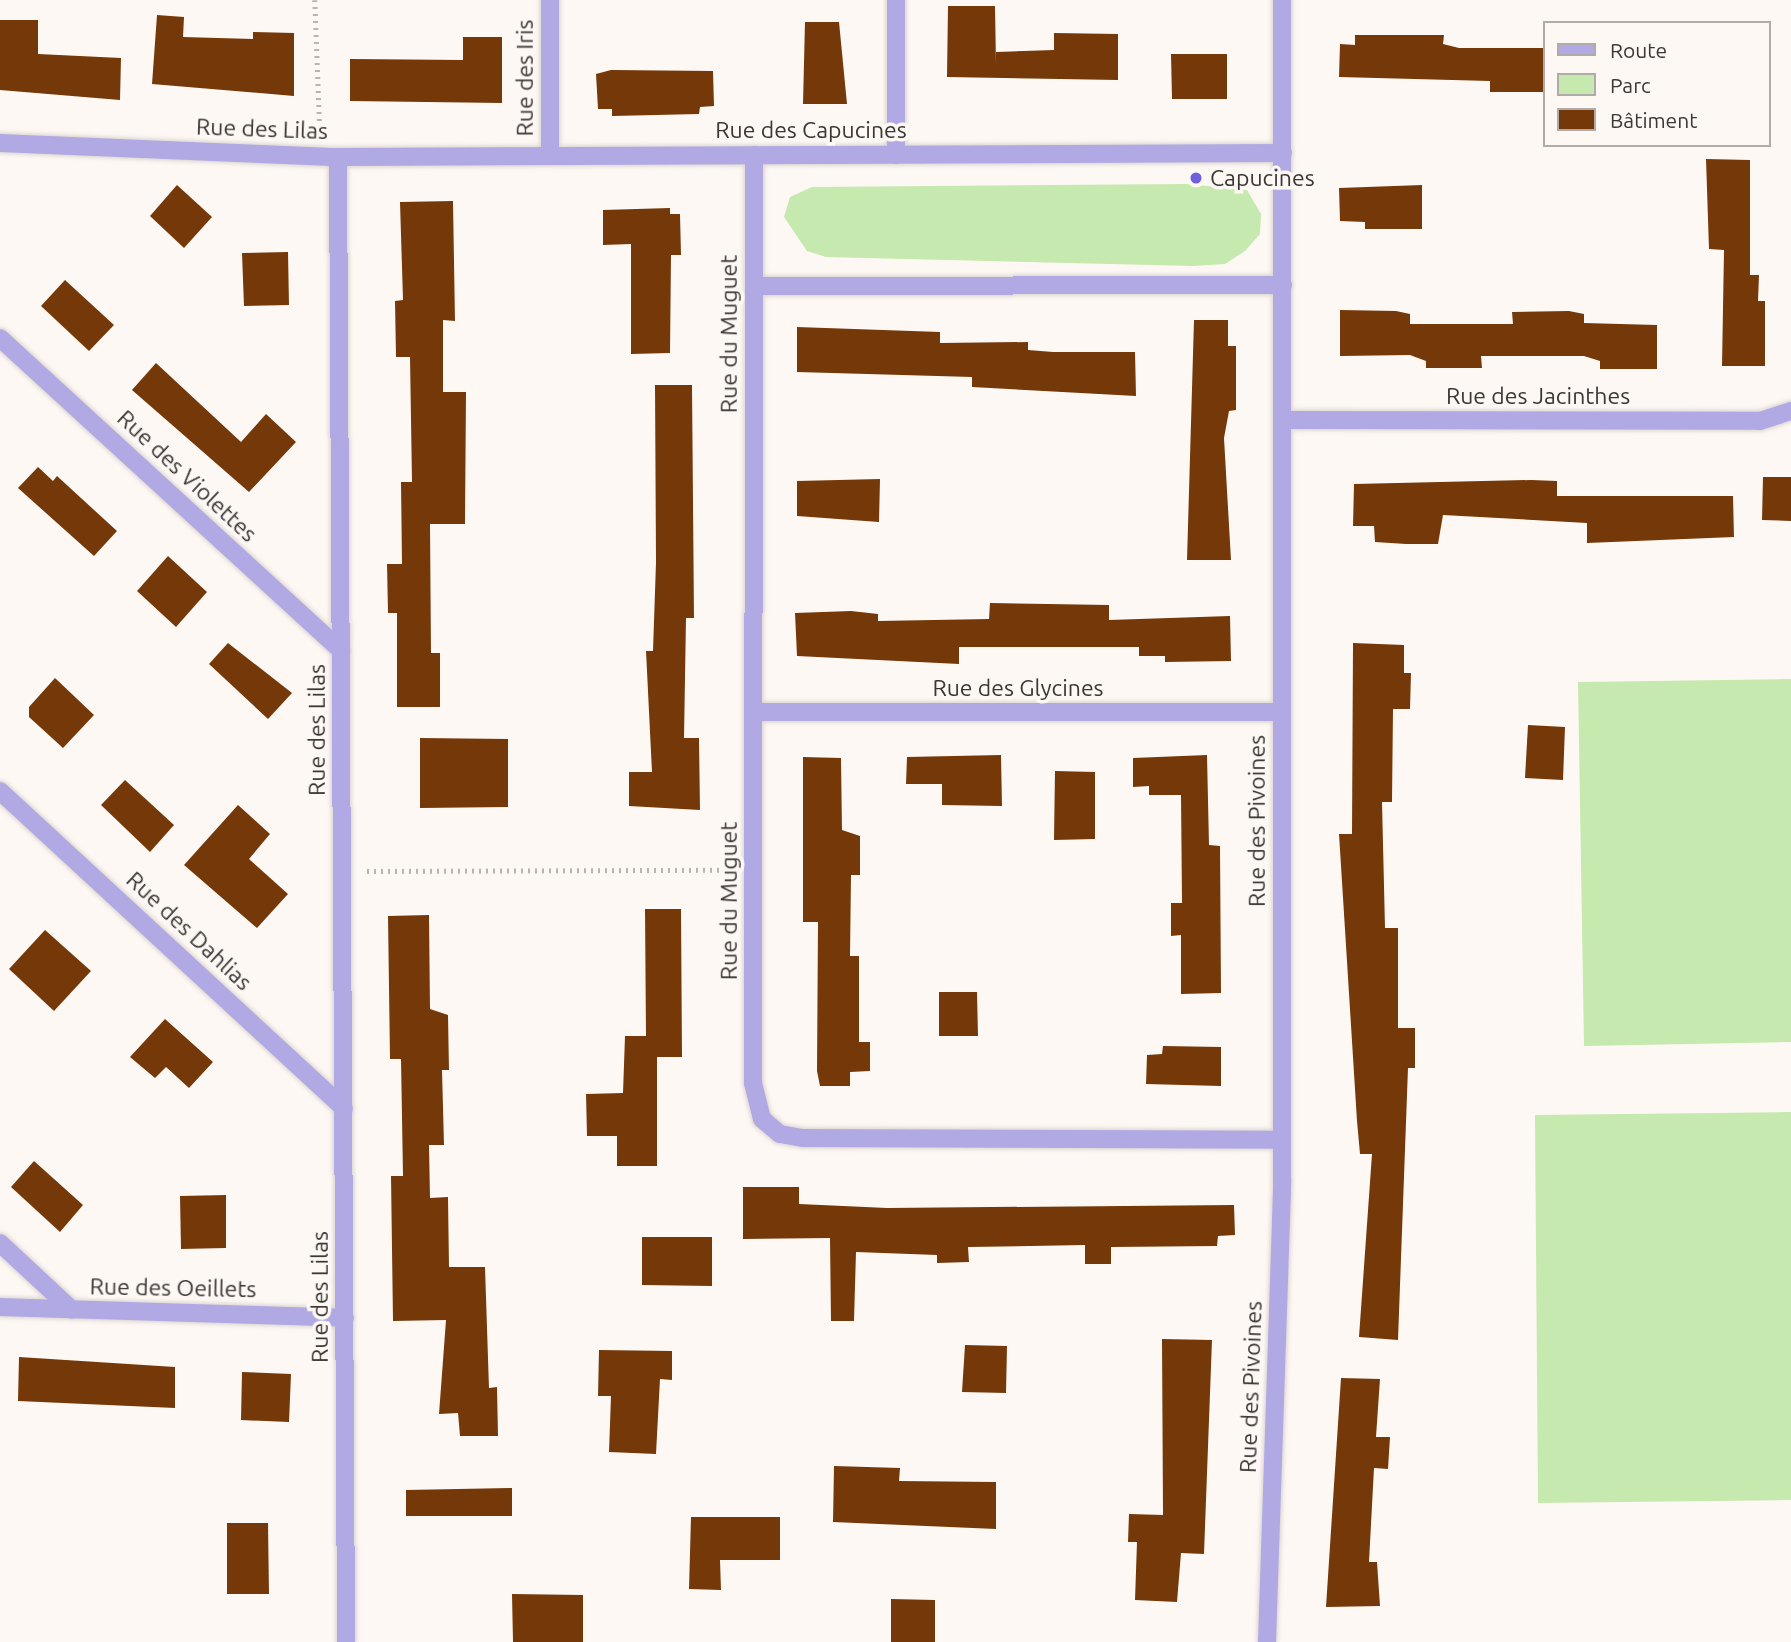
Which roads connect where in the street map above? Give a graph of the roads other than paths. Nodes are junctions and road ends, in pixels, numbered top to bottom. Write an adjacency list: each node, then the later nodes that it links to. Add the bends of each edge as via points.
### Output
1 (550, 0): 9 (street, Rue des Iris)
2 (896, 0): 7 (street)
3 (1282, 0): 5 (street, Rue des Pivoines)
4 (0, 143): 8 (street, Rue des Lilas)
5 (1283, 153): 7 (street, Rue des Capucines); 10 (street, Rue des Pivoines)
6 (754, 155): 7 (street, Rue des Capucines); 9 (street, Rue des Capucines); 11 (street, Rue du Muguet)
7 (896, 155)
8 (330, 156): 9 (street, Rue des Capucines); 15 (street, Rue des Lilas)
9 (550, 156)
10 (1283, 285): 11 (street); 14 (street, Rue des Pivoines)
11 (754, 286): 16 (street, Rue du Muguet)
12 (0, 338): 15 (street, Rue des Violettes)
13 (1791, 411): 14 (street, Rue des Jacinthes, via 1760,421)
14 (1282, 420): 17 (street, Rue des Pivoines)
15 (341, 651): 19 (street, Rue des Lilas)
16 (755, 712): 17 (street, Rue des Glycines); 20 (street, Rue du Muguet, via 754,1096 762,1119 780,1134)
17 (1281, 712): 20 (street, Rue des Pivoines)
18 (0, 791): 19 (street, Rue des Dahlias)
19 (344, 1108): 24 (street, Rue des Lilas)
20 (1282, 1140): 26 (street, Rue des Pivoines)
21 (0, 1243): 23 (street)
22 (0, 1307): 23 (street, Rue des Oeillets)
23 (72, 1310): 24 (street, Rue des Oeillets)
24 (345, 1318): 25 (street, Rue des Lilas)
25 (346, 1642)
26 (1267, 1642)

